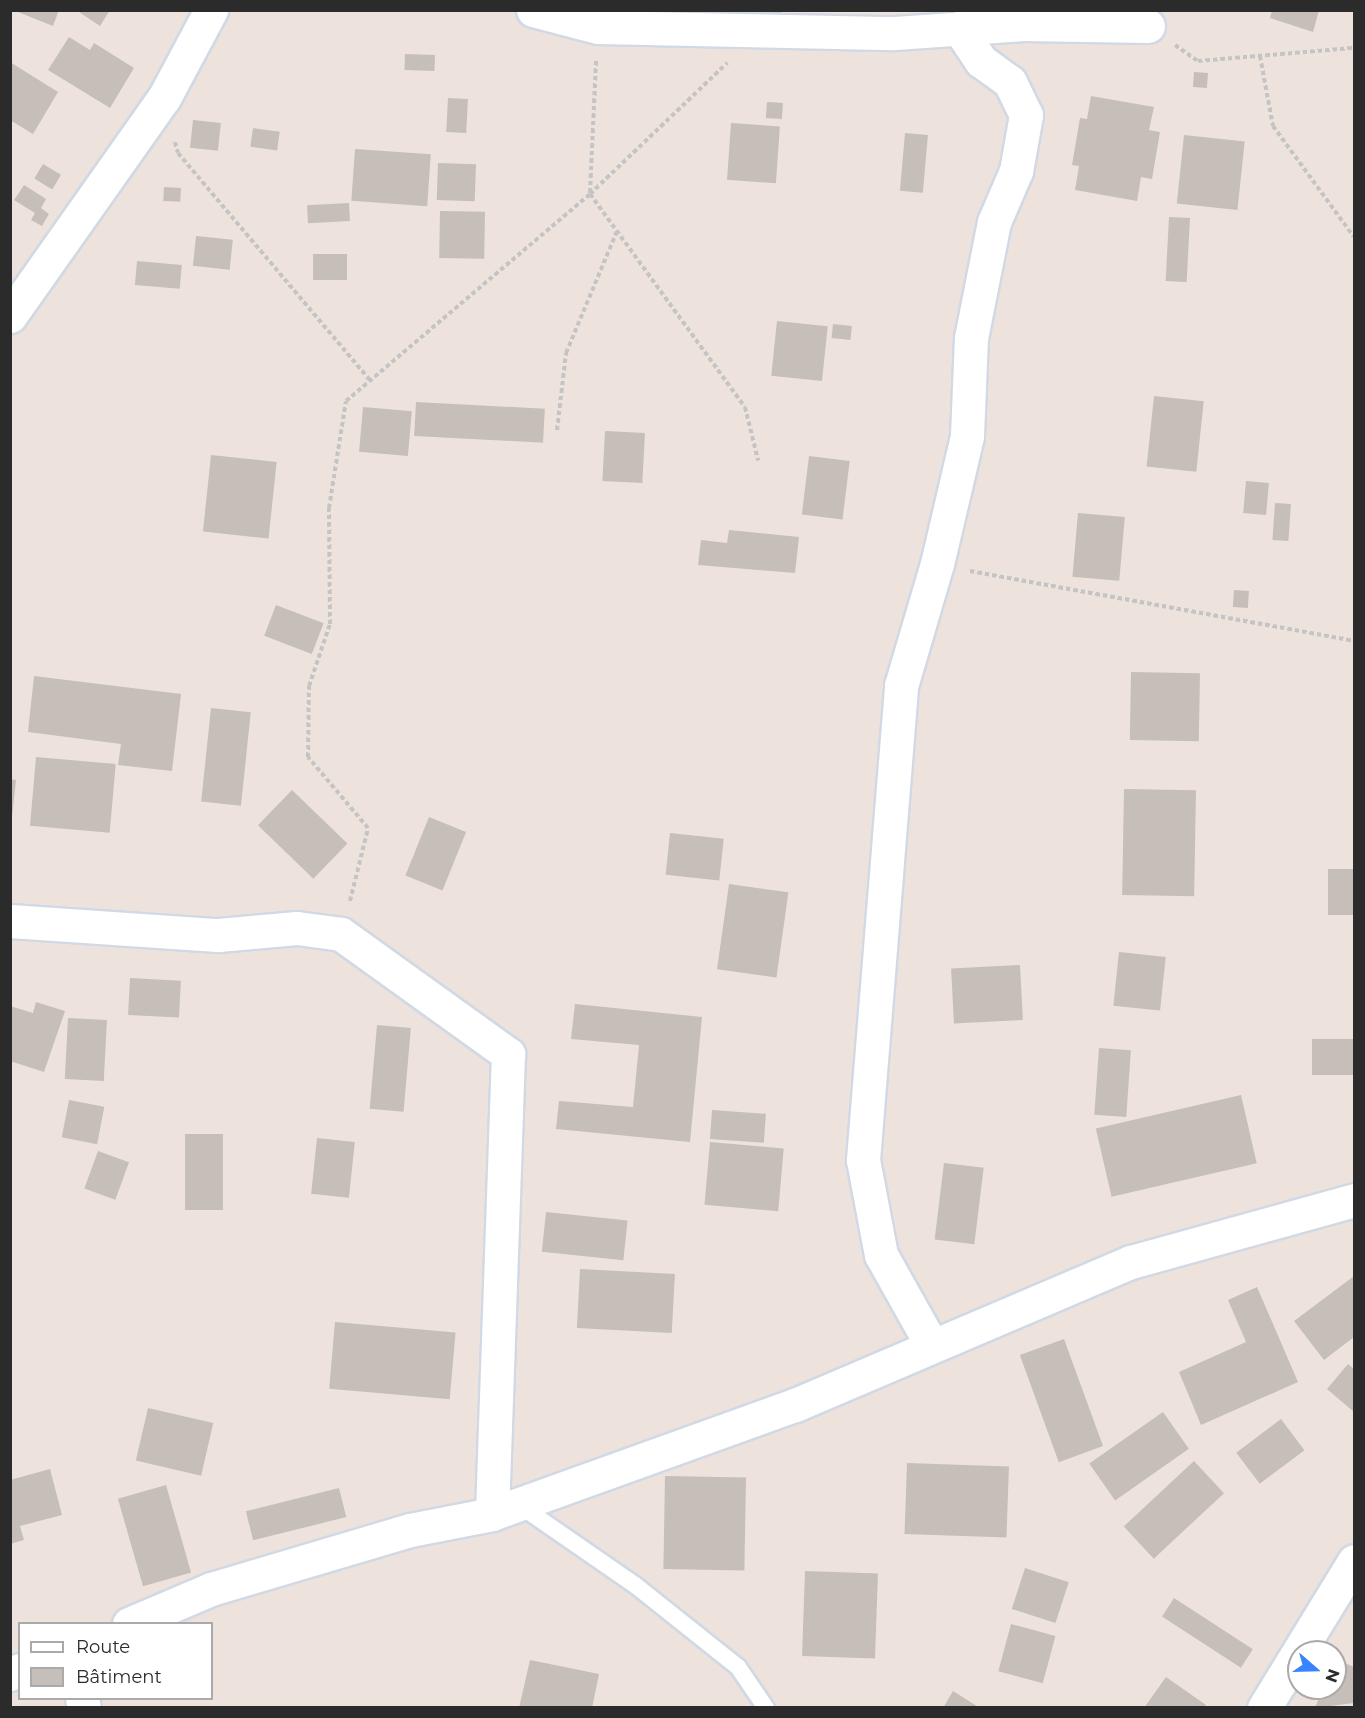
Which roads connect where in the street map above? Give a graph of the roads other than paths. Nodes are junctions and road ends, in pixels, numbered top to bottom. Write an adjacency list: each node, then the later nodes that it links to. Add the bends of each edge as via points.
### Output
1 (211, 10): 5 (street, via 164,98)
2 (533, 10): 4 (street, via 598,27)
3 (1148, 26): 4 (street)
4 (959, 28): 8 (street, via 981,61 1010,82 1026,115 1016,171 993,222 971,338 967,436 937,564 901,686 862,1160 881,1255)
5 (10, 316)
6 (10, 921): 9 (street, via 218,935 297,928 341,933 508,1054)
7 (1354, 1200): 8 (street, via 1131,1262)
8 (931, 1344): 9 (street, via 795,1405)
9 (506, 1510): 11 (street, via 410,1530 211,1589); 12 (lane, via 635,1585 738,1667)
10 (1354, 1560): 13 (street)
11 (131, 1622)
12 (766, 1707)
13 (1264, 1707)

